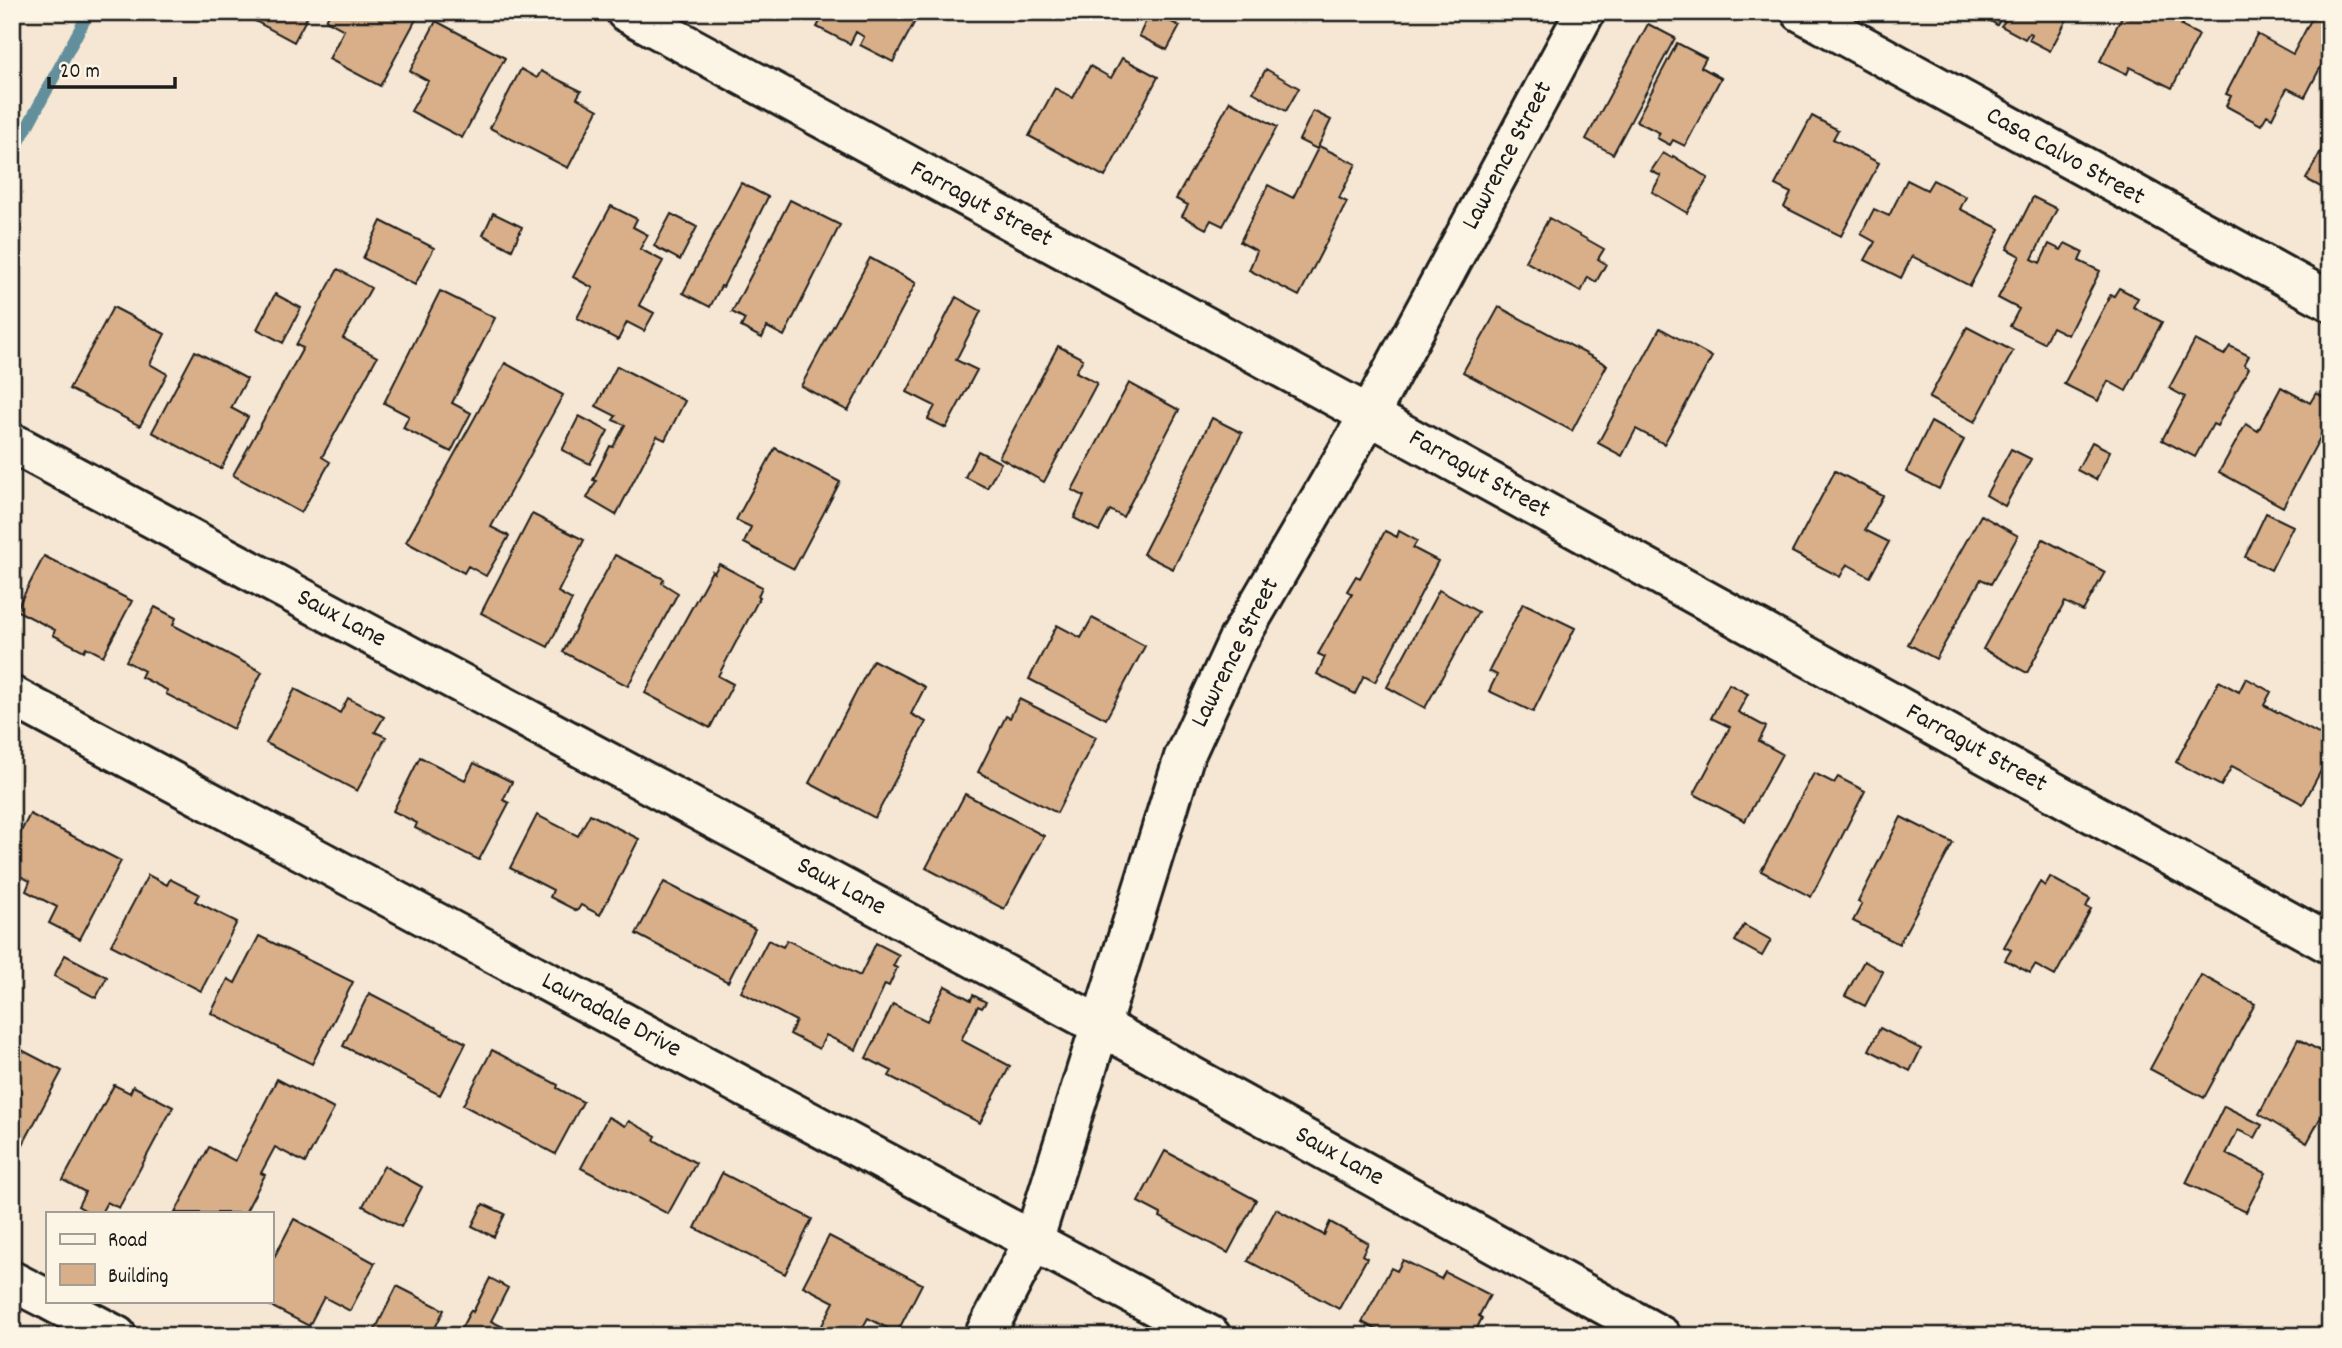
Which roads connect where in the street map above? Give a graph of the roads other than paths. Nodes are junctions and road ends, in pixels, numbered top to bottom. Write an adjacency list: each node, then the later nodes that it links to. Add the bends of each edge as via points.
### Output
1 (626, 12): 5 (street, Farragut Street)
2 (1585, 12): 5 (street, Lawrence Street)
3 (1801, 12): 4 (street, Casa Calvo Street)
4 (2330, 301)
5 (1369, 415): 8 (street, Farragut Street); 9 (street, Lawrence Street, via 1238,640 1184,757)
6 (16, 445): 9 (street, Saux Lane)
7 (12, 696): 10 (street, Lauradale Drive)
8 (2330, 944)
9 (1099, 1025): 10 (street, Lawrence Street); 17 (street, Saux Lane)
10 (1033, 1242): 15 (street, Lawrence Street); 16 (street, Lauradale Drive)
11 (12, 1280): 12 (street)
12 (46, 1298)
13 (53, 1302): 14 (street)
14 (117, 1336)
15 (984, 1336)
16 (1211, 1336)
17 (1661, 1336)

